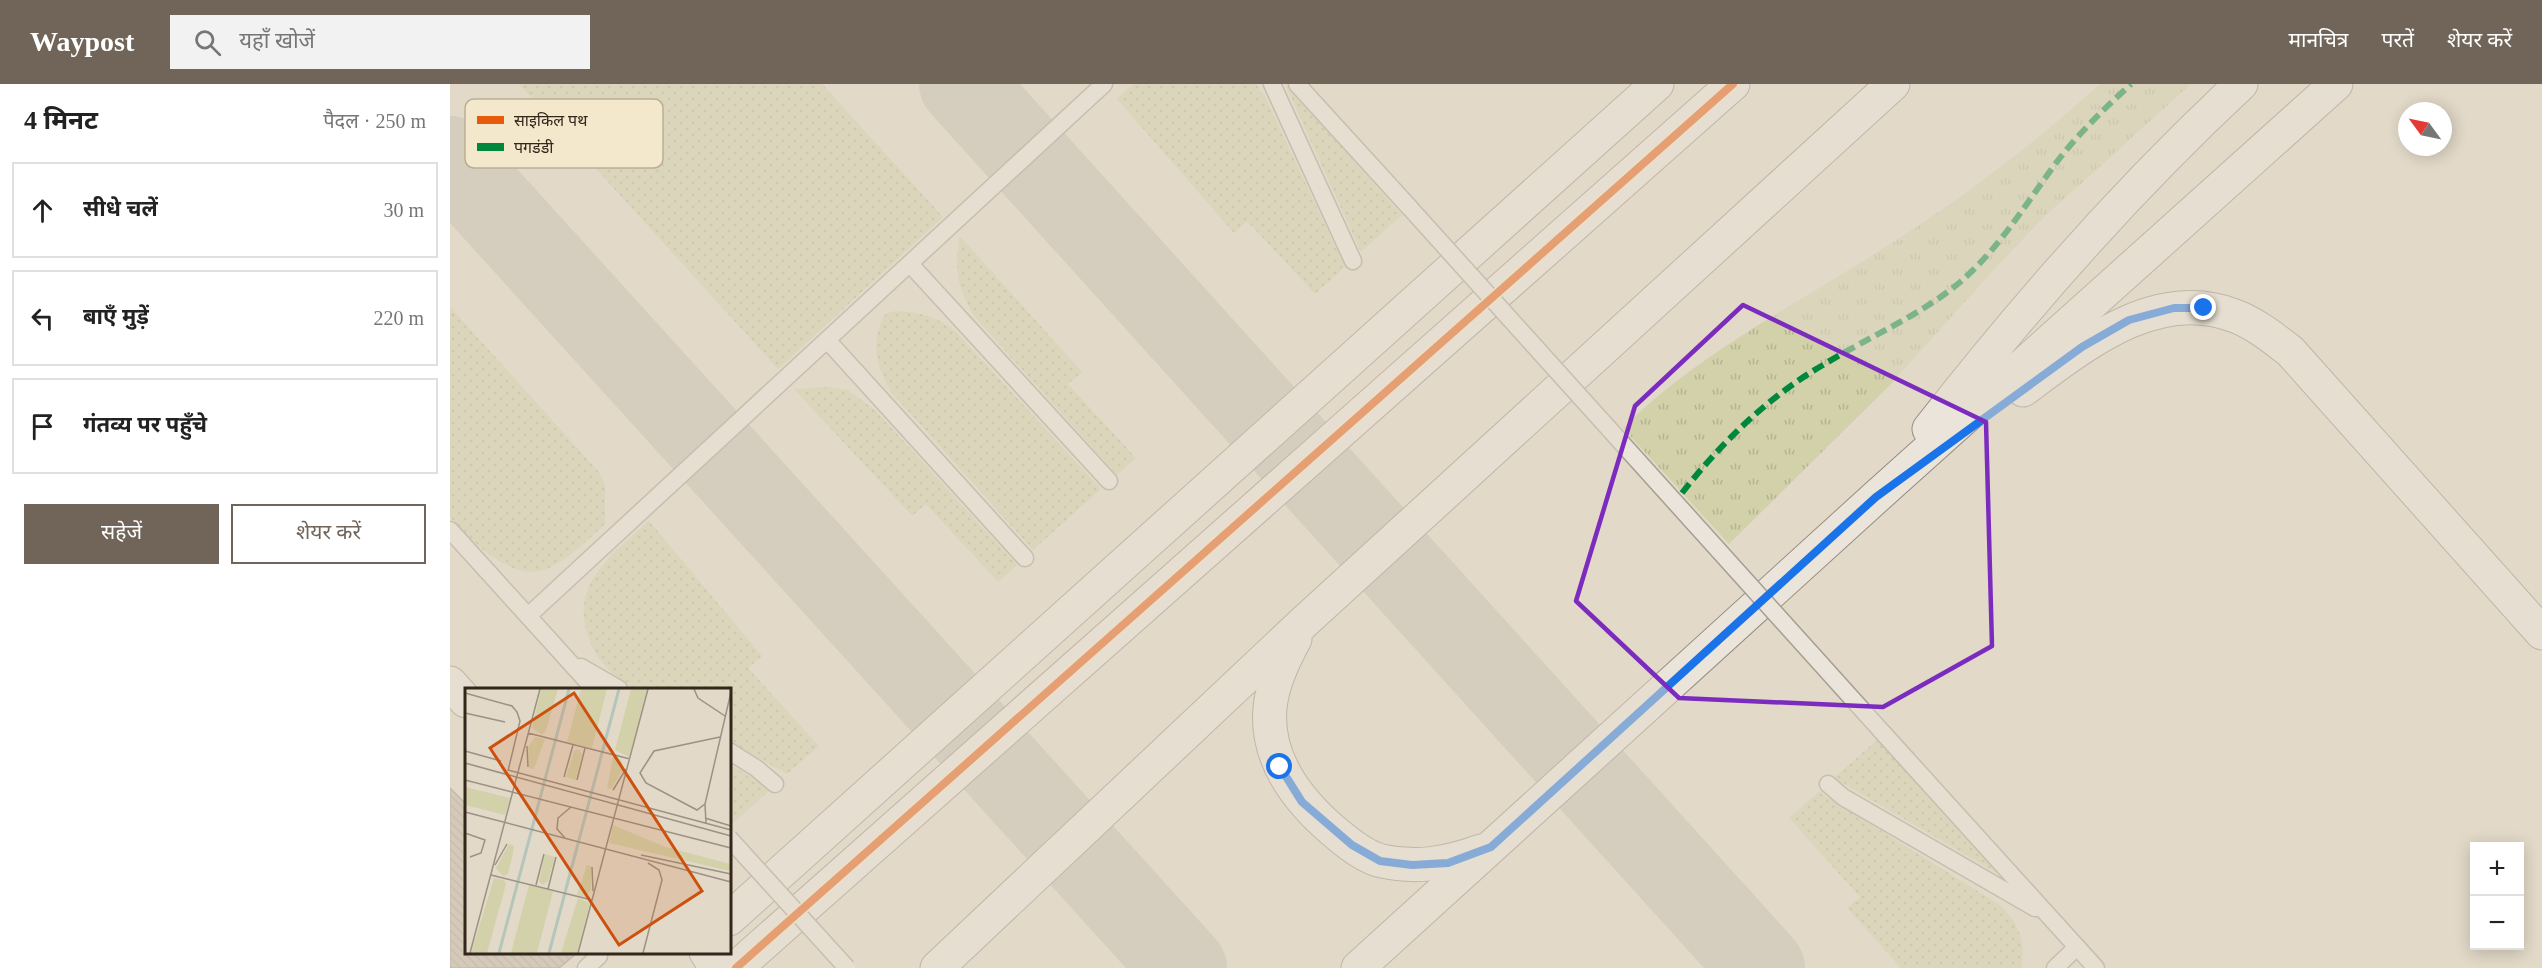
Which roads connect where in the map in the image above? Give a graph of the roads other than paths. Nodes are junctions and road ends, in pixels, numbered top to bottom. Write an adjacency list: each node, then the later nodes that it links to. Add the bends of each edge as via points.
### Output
1 (1104, 84): 10 (lane)
2 (1272, 84): 9 (lane)
3 (1297, 84): 29 (lane, bridge)
4 (1657, 84): 30 (main road)
5 (1733, 84): 36 (main road)
6 (1893, 84): 17 (main road)
7 (2241, 84): 13 (main road, via 2075,250)
8 (2336, 84): 13 (main road)
9 (1353, 261)
10 (910, 264): 11 (lane); 12 (lane)
11 (827, 340): 15 (lane); 16 (lane)
12 (1109, 481)
13 (1876, 497): 18 (main road, via 2082,347 2129,320 2174,308 2204,308 2235,316 2290,351); 28 (main road)
14 (450, 530): 16 (lane)
15 (1025, 558)
16 (528, 616): 19 (lane)
17 (1303, 623): 28 (main road, via 1282,663 1270,708 1280,767 1302,802 1352,845 1380,861 1412,865 1448,863); 38 (main road)
18 (2542, 633)
19 (567, 659): 21 (lane); 22 (lane)
20 (450, 683): 23 (main road)
21 (593, 688)
22 (617, 688)
23 (465, 700)
24 (730, 752): 25 (lane)
25 (775, 784)
26 (1828, 784): 29 (lane, via 1848,800)
27 (730, 839): 37 (lane, bridge)
28 (1491, 847): 39 (main road)
29 (2048, 915): 31 (lane)
30 (730, 918)
31 (2077, 947): 40 (lane); 41 (lane)
32 (707, 953): 35 (main road)
33 (600, 956): 34 (lane)
34 (586, 968)
35 (716, 968)
36 (736, 968)
37 (847, 968)
38 (937, 968)
39 (1358, 968)
40 (2055, 968)
41 (2096, 968)

